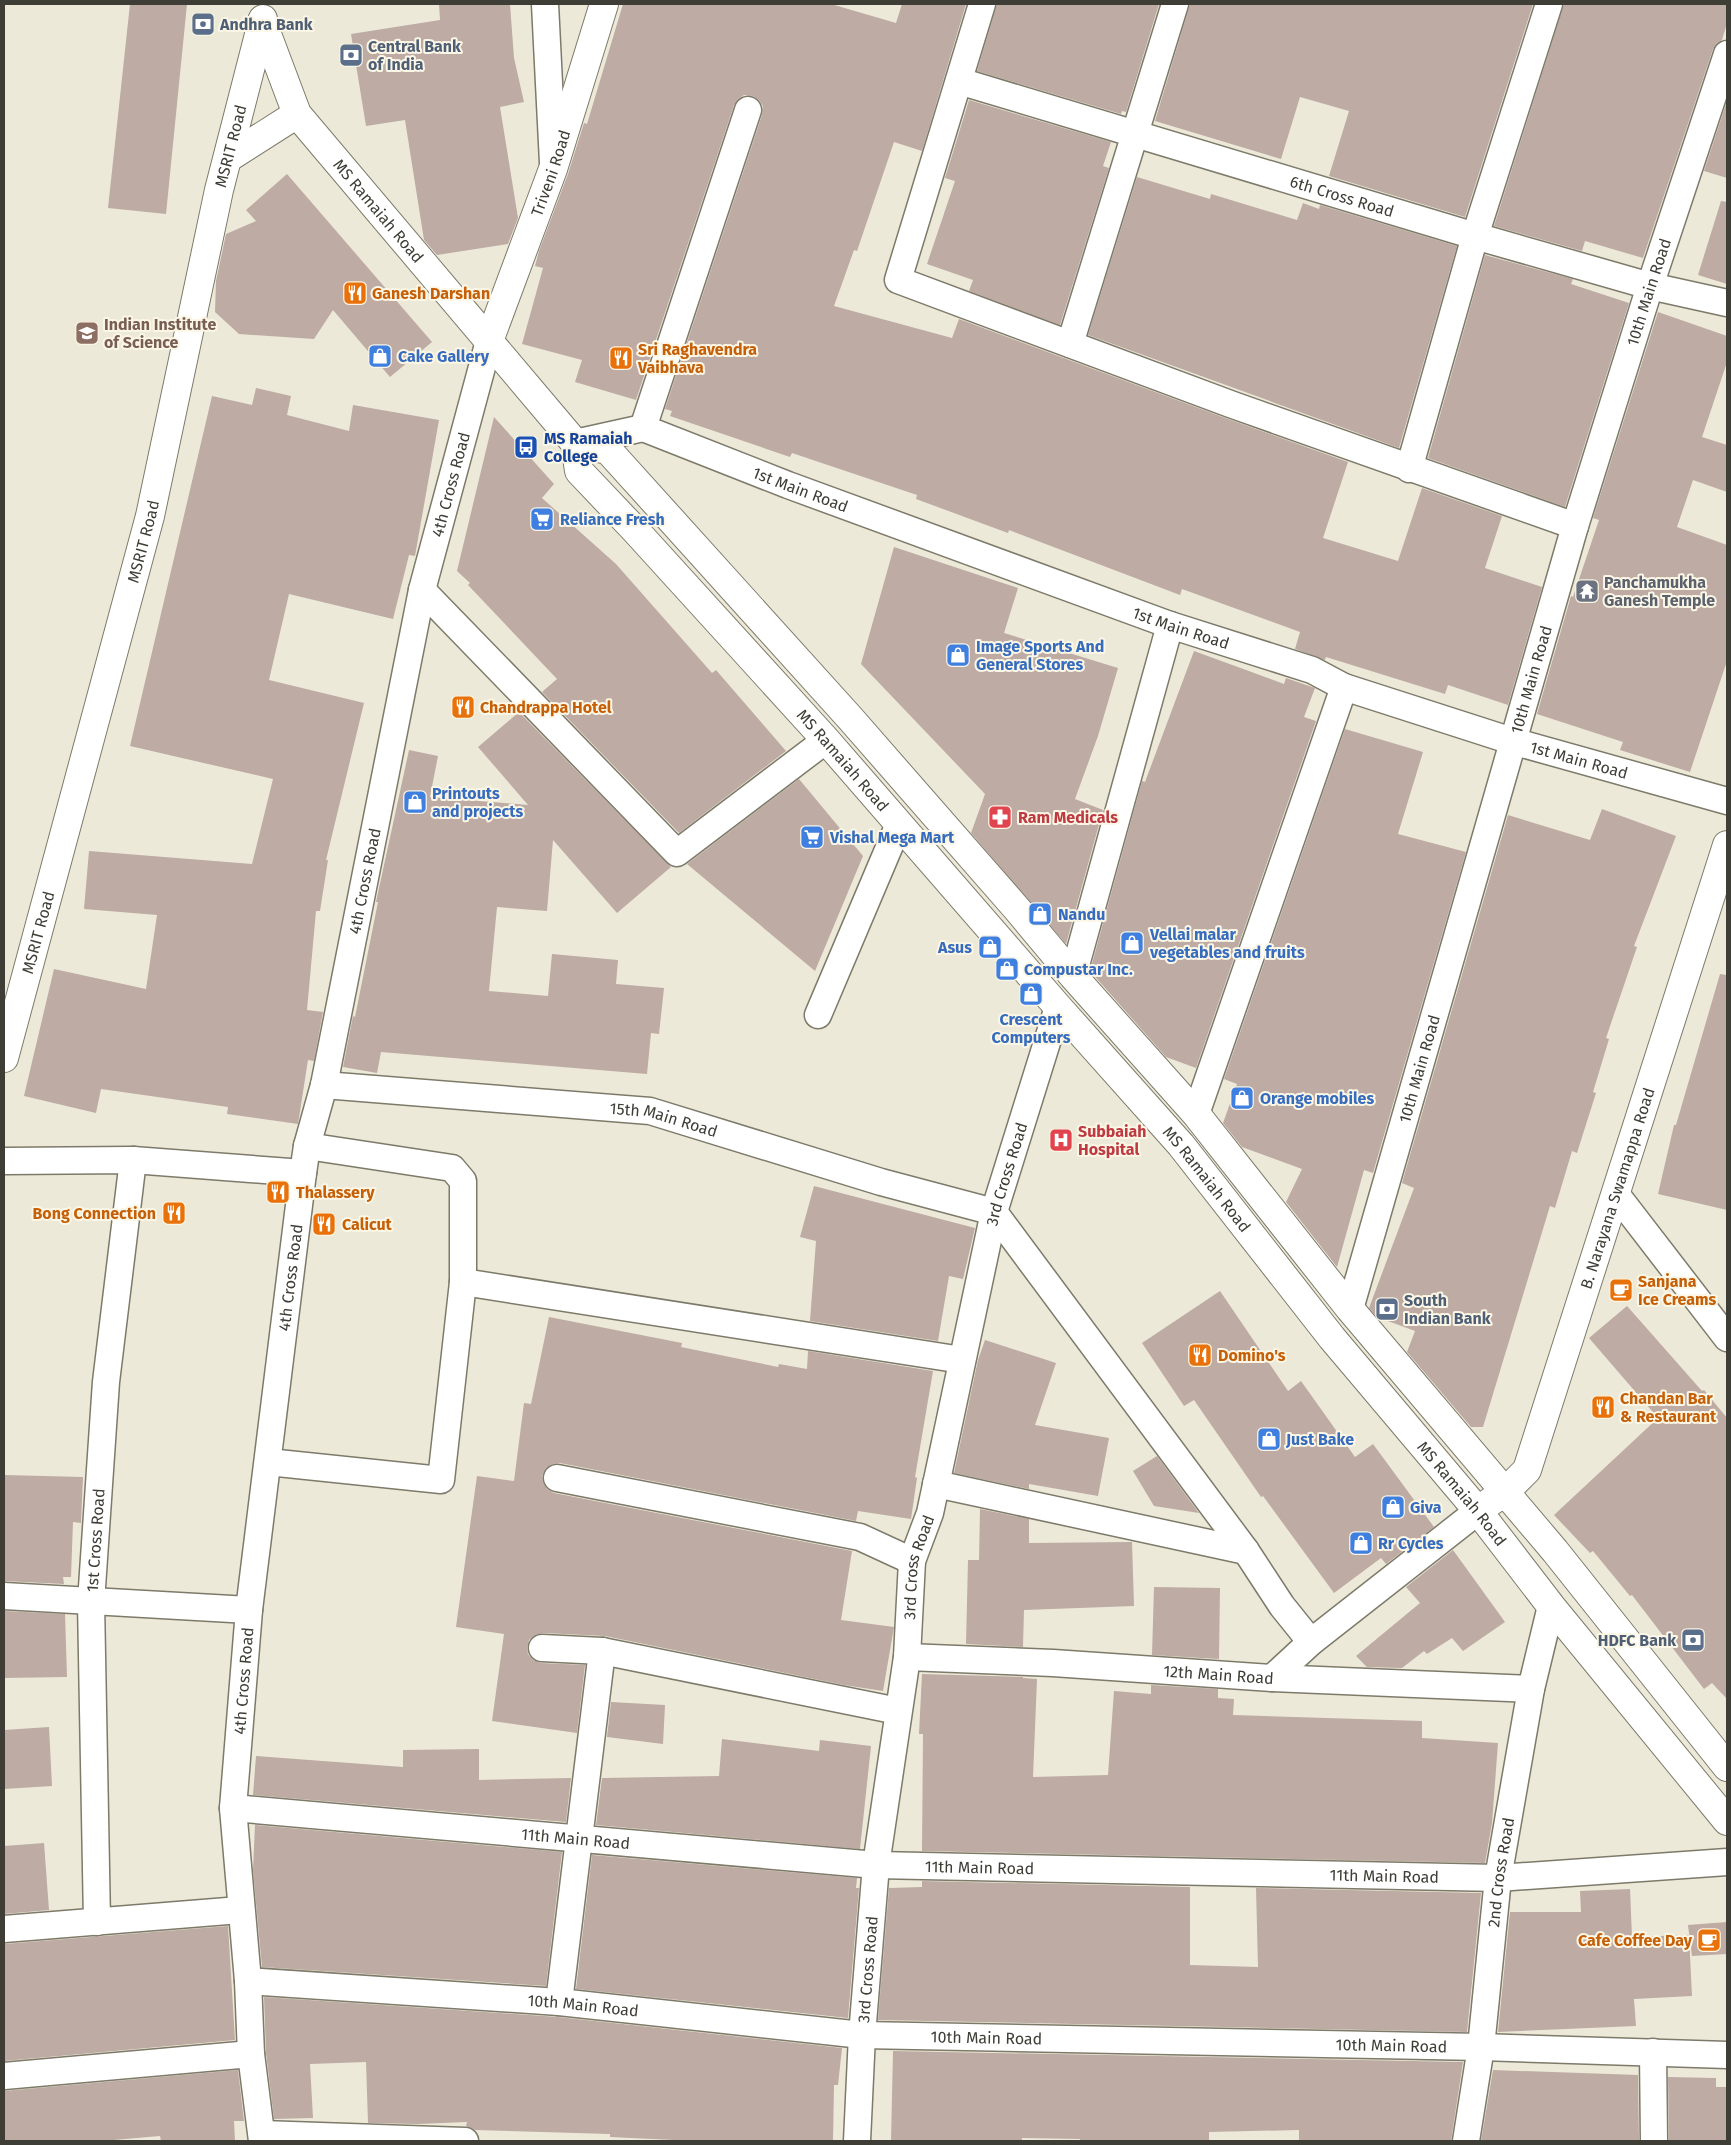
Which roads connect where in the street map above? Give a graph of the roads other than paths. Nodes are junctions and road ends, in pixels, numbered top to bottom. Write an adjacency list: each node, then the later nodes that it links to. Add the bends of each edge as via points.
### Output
1 (545, 4): 13 (street)
2 (604, 4): 13 (main road, Triveni Road)
3 (982, 4): 8 (street)
4 (1175, 4): 11 (street)
5 (1549, 4): 14 (street)
6 (264, 12): 10 (main road, MS Ramaiah Road); 12 (main road, MSRIT Road)
7 (1727, 54): 15 (street, 10th Main Road)
8 (959, 82): 11 (street, 6th Cross Road); 18 (street, via 898,280)
9 (748, 110): 19 (street)
10 (297, 114): 12 (main road); 17 (main road, MS Ramaiah Road)
11 (1135, 133): 14 (street, 6th Cross Road); 18 (street)
12 (228, 158): 34 (main road, MSRIT Road, via 150,516)
13 (553, 170): 17 (main road, Triveni Road)
14 (1475, 236): 15 (street, 6th Cross Road); 21 (street)
15 (1650, 286): 16 (street, 6th Cross Road); 22 (street, 10th Main Road)
16 (1727, 302)
17 (489, 341): 20 (main road, MS Ramaiah Road); 23 (street, 4th Cross Road)
18 (1070, 344): 21 (street)
19 (643, 428): 20 (street); 24 (street, 1st Main Road, via 788,485)
20 (575, 443): 26 (main road, MS Ramaiah Road, via 579,471); 31 (main road, MS Ramaiah Road, via 608,450 850,718)
21 (1409, 469): 22 (street)
22 (1575, 526): 27 (street, 10th Main Road)
23 (422, 590): 26 (street, via 677,853); 35 (street, 4th Cross Road)
24 (1170, 625): 25 (street, 1st Main Road, via 1312,670); 31 (street)
25 (1344, 687): 27 (street, 1st Main Road); 36 (street)
26 (826, 740): 29 (main road, MS Ramaiah Road)
27 (1512, 741): 28 (street, 1st Main Road); 44 (street, 10th Main Road)
28 (1727, 801)
29 (899, 824): 32 (main road, MS Ramaiah Road); 33 (street)
30 (1727, 845): 41 (main road, B. Narayana Swamappa Road)
31 (1073, 976): 36 (main road, MS Ramaiah Road)
32 (1058, 1008): 42 (street, 3rd Cross Road); 51 (main road, MS Ramaiah Road, via 1181,1145 1332,1338)
33 (818, 1015)
34 (4, 1058)
35 (324, 1085): 37 (street, 4th Cross Road); 42 (street, 15th Main Road, via 650,1111 881,1182)
36 (1196, 1114): 44 (main road, MS Ramaiah Road)
37 (308, 1146): 40 (street, 4th Cross Road); 43 (street, via 452,1168 464,1181)
38 (4, 1160): 39 (street)
39 (133, 1160): 40 (street); 55 (street, 1st Cross Road, via 108,1354)
40 (303, 1172): 47 (street, 4th Cross Road)
41 (1616, 1194): 45 (street); 50 (main road, B. Narayana Swamappa Road, via 1527,1470)
42 (994, 1212): 46 (street, 3rd Cross Road); 52 (street)
43 (463, 1282): 46 (street); 47 (street, via 441,1480)
44 (1350, 1309): 50 (main road, MS Ramaiah Road)
45 (1727, 1338)
46 (962, 1360): 49 (street, 3rd Cross Road)
47 (268, 1462): 57 (street, 4th Cross Road)
48 (557, 1478): 53 (street, via 860,1537)
49 (936, 1484): 52 (street); 53 (street, 3rd Cross Road, via 930,1512)
50 (1505, 1492): 51 (main road, B. Narayana Swamappa Road); 65 (main road, MS Ramaiah Road)
51 (1478, 1510): 56 (main road, MS Ramaiah Road); 58 (street)
52 (1246, 1551): 58 (street, via 1282,1606)
53 (912, 1561): 61 (street, 3rd Cross Road)
54 (4, 1596): 55 (street)
55 (92, 1602): 57 (street); 73 (street, 1st Cross Road)
56 (1551, 1606): 63 (street, 2nd Cross Road); 67 (main road, MS Ramaiah Road)
57 (249, 1610): 66 (street, 4th Cross Road)
58 (1311, 1642): 62 (street)
59 (542, 1648): 60 (street)
60 (602, 1651): 64 (street); 68 (street)
61 (907, 1657): 62 (street, 12th Main Road); 64 (street, 3rd Cross Road)
62 (1272, 1678): 63 (street, 12th Main Road)
63 (1531, 1689): 71 (street, 2nd Cross Road)
64 (898, 1711): 70 (street, 3rd Cross Road)
65 (1727, 1768)
66 (233, 1808): 68 (street, 11th Main Road); 72 (street, 4th Cross Road)
67 (1727, 1821)
68 (578, 1839): 70 (street, 11th Main Road); 76 (street)
69 (1727, 1862): 71 (street, 11th Main Road)
70 (876, 1865): 71 (street, 11th Main Road); 77 (street, 3rd Cross Road)
71 (1498, 1878): 78 (street, 2nd Cross Road)
72 (240, 1910): 73 (street); 75 (street, 4th Cross Road)
73 (97, 1922): 74 (street)
74 (4, 1929)
75 (248, 1981): 76 (street, 10th Main Road); 80 (street, 4th Cross Road)
76 (559, 2002): 77 (street, 10th Main Road)
77 (862, 2035): 78 (street, 10th Main Road); 85 (street, 3rd Cross Road)
78 (1481, 2047): 79 (street, 10th Main Road); 86 (street, 2nd Cross Road)
79 (1653, 2052): 81 (street, 10th Main Road); 87 (street)
80 (251, 2054): 82 (street); 83 (street, 4th Cross Road)
81 (1727, 2055)
82 (4, 2076)
83 (262, 2137): 84 (street)
84 (465, 2141)
85 (857, 2141)
86 (1466, 2141)
87 (1654, 2141)

